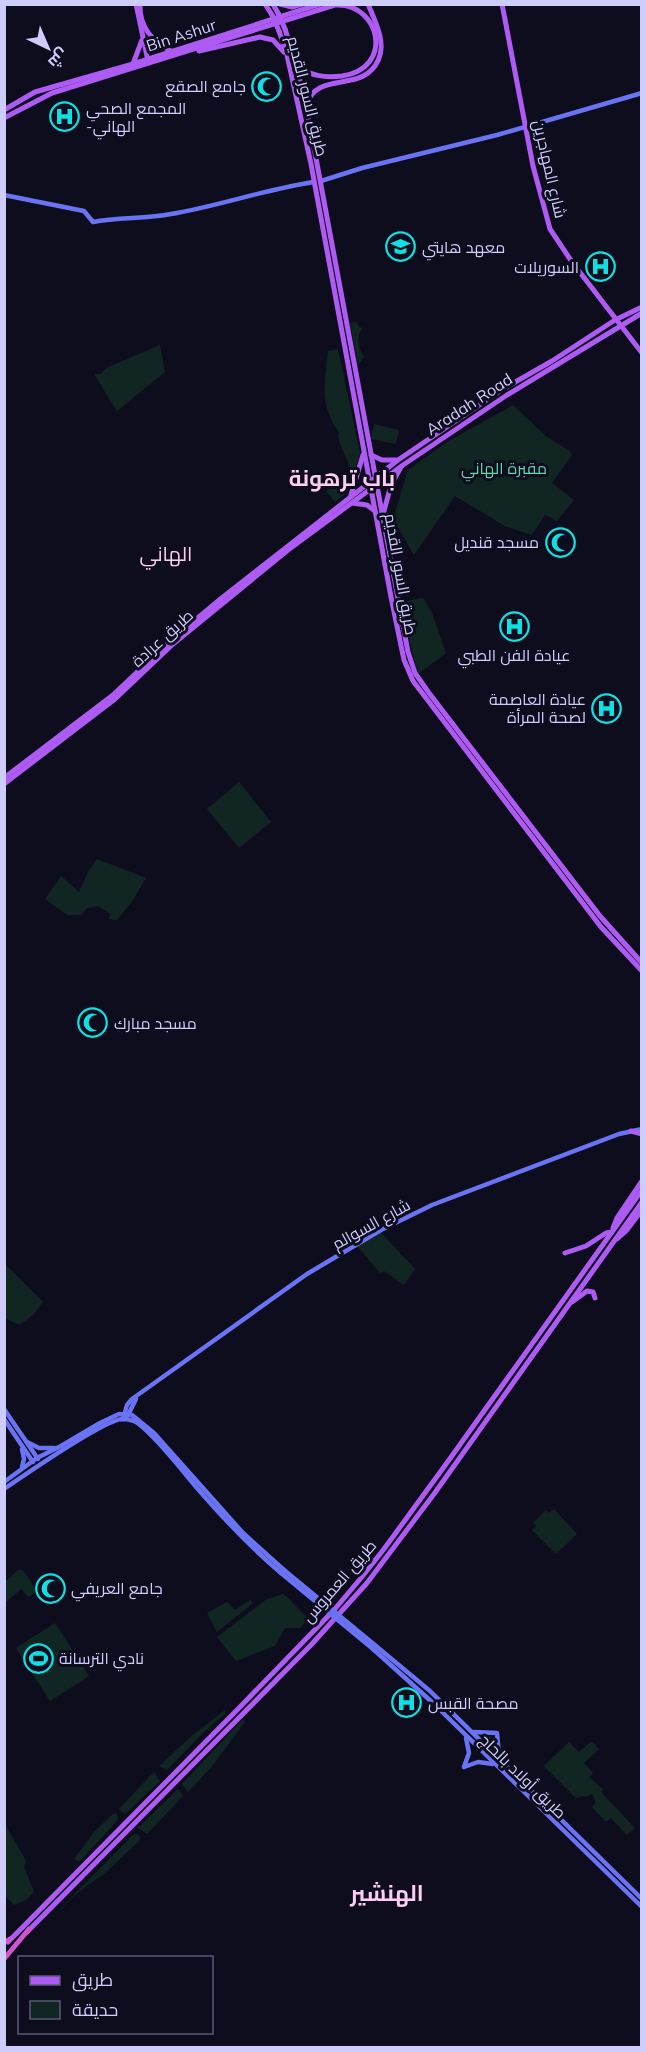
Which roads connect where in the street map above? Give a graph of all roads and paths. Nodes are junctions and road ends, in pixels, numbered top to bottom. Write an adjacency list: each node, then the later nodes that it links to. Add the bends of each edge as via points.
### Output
1 (138, 4): 12 (main road); 13 (main road, via 149,36)
2 (265, 4): 10 (main road, طريق السور القديم)
3 (273, 4): 10 (main road, طريق السور القديم)
4 (280, 4): 5 (main road)
5 (303, 4)
6 (320, 4): 13 (main road, Bin Ashur)
7 (368, 4): 21 (main road, via 381,37 379,60 365,76 315,90)
8 (502, 4): 24 (main road, شارع المهاجرين)
9 (336, 5): 14 (main road); 18 (main road, via 353,7 367,18 376,43 374,57 360,71 336,77 312,75)
10 (275, 14): 11 (main road, طريق السور القديم, bridge)
11 (282, 30): 16 (main road, طريق السور القديم); 18 (main road, طريق السور القديم)
12 (143, 38): 15 (main road); 17 (main road)
13 (173, 52): 15 (main road, Bin Ashur)
14 (168, 57): 15 (main road); 16 (main road, via 265,37 273,39)
15 (148, 62): 17 (main road, Bin Ashur); 19 (main road)
16 (288, 62): 25 (main road, طريق السور القديم)
17 (134, 64): 19 (main road, Bin Ashur)
18 (297, 67): 21 (main road, طريق السور القديم)
19 (51, 90): 22 (main road, via 35,92); 23 (main road)
20 (642, 93): 24 (main road)
21 (306, 107): 25 (main road, طريق السور القديم)
22 (4, 110)
23 (4, 118)
24 (526, 127): 25 (main road); 30 (main road, شارع المهاجرين, via 550,229)
25 (318, 181): 26 (main road, via 169,215 93,222 84,211); 27 (main road, طريق السور القديم)
26 (4, 195)
27 (331, 251): 32 (main road, طريق السور القديم); 33 (main road, طريق السور القديم)
28 (642, 307): 30 (main road)
29 (642, 313): 30 (main road)
30 (617, 323): 31 (main road, شارع المهاجرين); 34 (main road, Aradah Road, via 503,389); 35 (main road, Aradah Road, via 591,345 507,394)
31 (642, 353)
32 (364, 451): 36 (main road, طريق السور القديم); 38 (main road)
33 (371, 455): 34 (main road); 36 (main road, طريق السور القديم)
34 (398, 460): 36 (main road, Aradah Road)
35 (403, 465): 37 (main road, Aradah Road); 42 (main road, via 391,485)
36 (373, 479): 37 (main road, طريق السور القديم); 38 (main road, Aradah Road)
37 (374, 486): 39 (main road, Aradah Road); 41 (main road, طريق السور القديم); 42 (main road, طريق السور القديم)
38 (351, 495): 40 (main road, Aradah Road)
39 (352, 503): 40 (main road, Aradah Road); 41 (main road)
40 (337, 511): 43 (main road, طريق عرادة, via 282,549 170,641 113,695); 44 (main road, طريق عرادة, via 200,621 115,699)
41 (376, 512): 45 (main road, طريق السور القديم, via 402,654 410,676)
42 (383, 516): 45 (main road, طريق السور القديم, via 408,652 418,678)
43 (4, 778)
44 (4, 784)
45 (587, 904): 46 (main road, طريق السور القديم); 47 (main road, طريق السور القديم, via 605,932)
46 (642, 963)
47 (642, 971)
48 (642, 1129): 49 (main road, شارع السوالم)
49 (631, 1131): 50 (main road); 60 (main road, شارع السوالم, via 432,1205 381,1230 307,1274)
50 (642, 1134)
51 (642, 1181): 55 (main road, via 617,1218)
52 (642, 1190): 55 (main road, طريق العمروس)
53 (642, 1202): 56 (main road, طريق العمروس)
54 (642, 1210): 56 (main road)
55 (613, 1231): 57 (main road); 82 (main road, طريق العمروس, via 384,1549 334,1610)
56 (611, 1244): 59 (main road, طريق العمروس)
57 (565, 1253)
58 (595, 1298): 59 (main road, via 587,1291)
59 (566, 1307): 81 (main road, طريق العمروس, via 392,1552 341,1613)
60 (131, 1402): 62 (main road); 63 (main road, شارع السوالم); 65 (main road)
61 (4, 1409): 67 (main road)
62 (125, 1416): 63 (main road); 65 (main road); 66 (main road); 70 (main road)
63 (109, 1418): 68 (main road)
64 (4, 1419): 67 (main road)
65 (140, 1420): 66 (main road)
66 (156, 1439): 74 (main road, طريق أولاد بالحاج, bridge, via 282,1572)
67 (21, 1440): 68 (main road, via 39,1448); 69 (main road); 71 (main road, via 24,1459)
68 (61, 1446): 69 (main road)
69 (34, 1459): 70 (main road); 71 (main road)
70 (38, 1465): 73 (main road)
71 (15, 1474): 72 (main road)
72 (4, 1482)
73 (4, 1489)
74 (375, 1647): 75 (main road, طريق أولاد بالحاج, via 418,1679); 76 (main road, طريق أولاد بالحاج)
75 (472, 1731): 77 (main road, طريق أولاد بالحاج); 77 (main road, via 497,1733)
76 (466, 1737): 78 (main road, طريق أولاد بالحاج); 78 (main road, via 469,1752 464,1767 478,1762)
77 (500, 1758): 79 (main road, طريق أولاد بالحاج)
78 (494, 1764): 80 (main road, طريق أولاد بالحاج)
79 (642, 1899)
80 (642, 1907)
81 (29, 1929): 83 (main road, طريق العمروس); 84 (highway)
82 (6, 1943)
83 (4, 1954)
84 (4, 1959)

